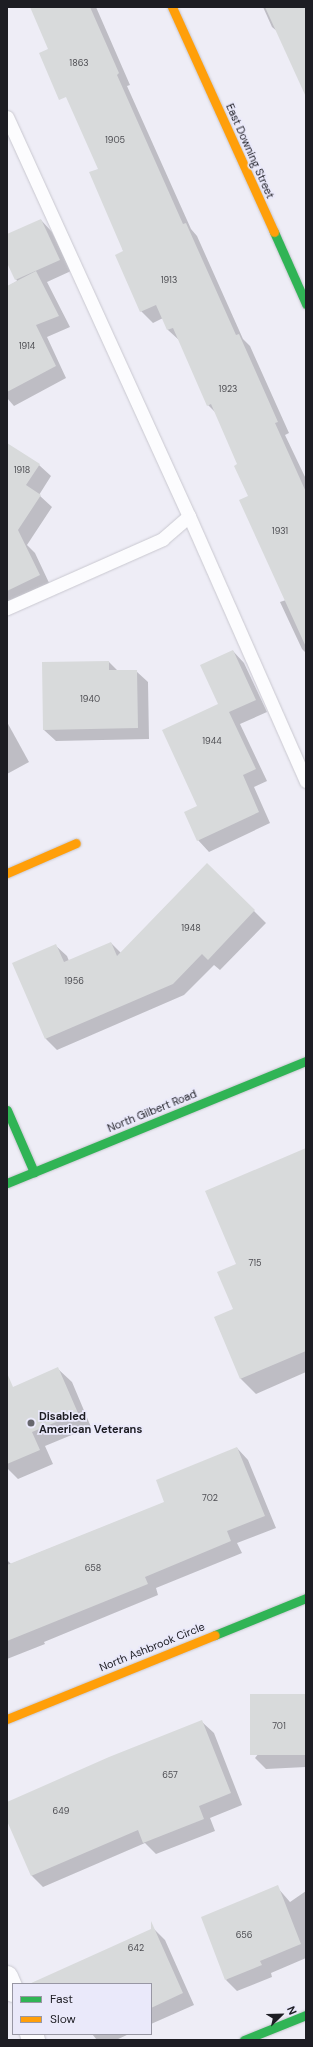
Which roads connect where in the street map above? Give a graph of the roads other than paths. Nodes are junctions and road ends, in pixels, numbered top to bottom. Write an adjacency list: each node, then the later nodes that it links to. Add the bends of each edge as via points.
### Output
1 (172, 7): 3 (street, East Downing Street)
2 (7, 117): 4 (lane)
3 (306, 304)
4 (189, 516): 5 (lane, via 163,539); 6 (lane)
5 (7, 608)
6 (306, 780)
7 (76, 843): 8 (street)
8 (7, 873)
9 (306, 1061): 11 (street, North Gilbert Road)
10 (7, 1110): 11 (street)
11 (34, 1172): 12 (street, North Gilbert Road)
12 (7, 1183)
13 (306, 1598): 14 (street, North Ashbrook Circle)
14 (7, 1719)
15 (7, 1977): 16 (street)
16 (12, 1989)
17 (306, 2015): 18 (street)
18 (244, 2040)

